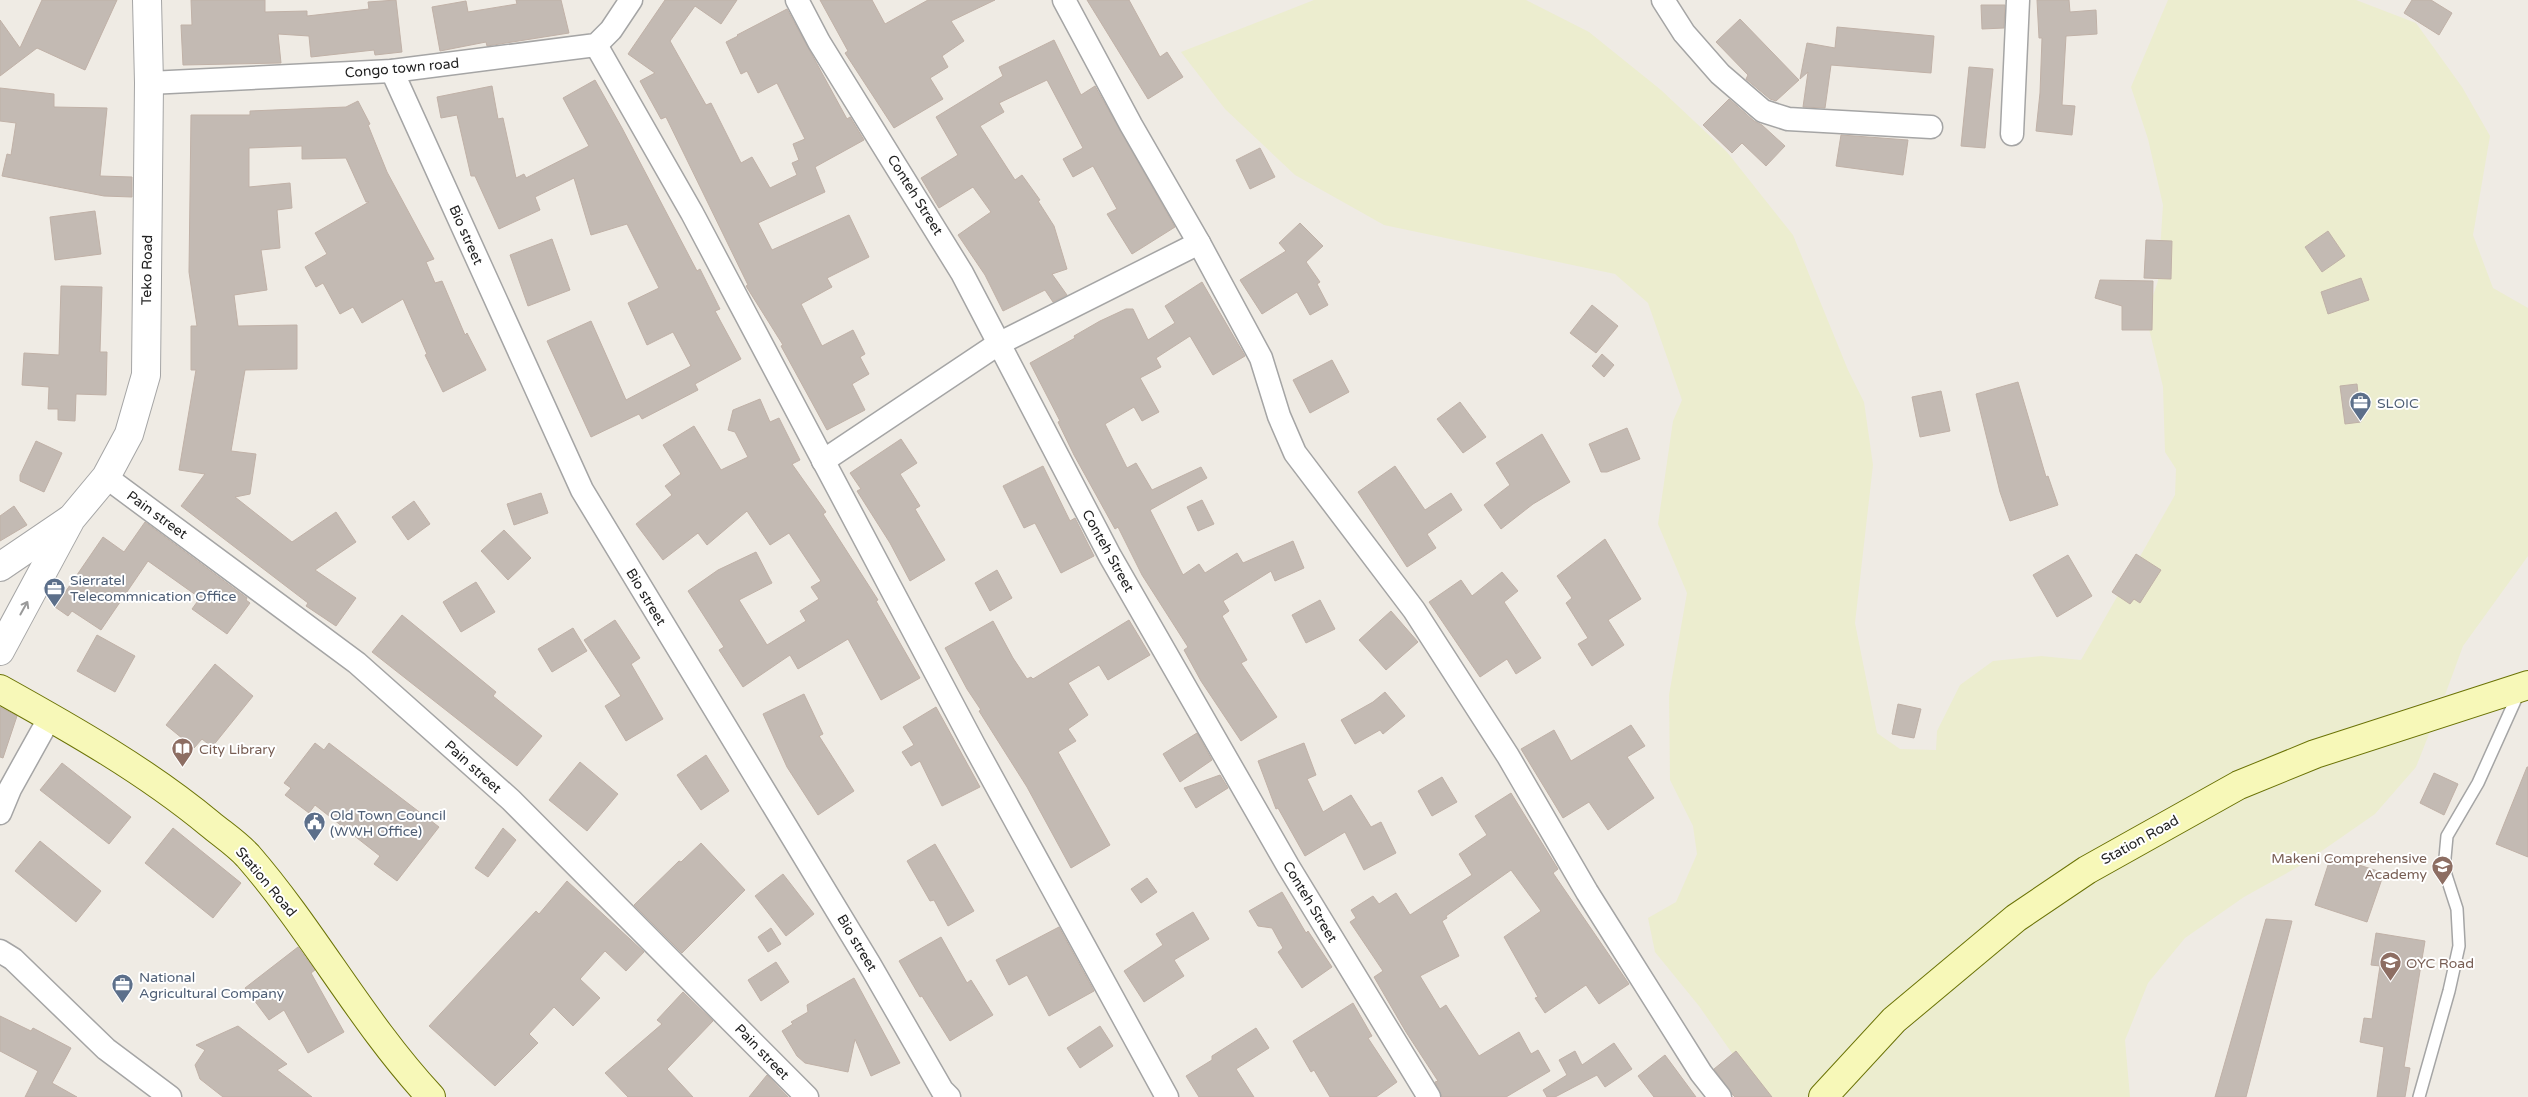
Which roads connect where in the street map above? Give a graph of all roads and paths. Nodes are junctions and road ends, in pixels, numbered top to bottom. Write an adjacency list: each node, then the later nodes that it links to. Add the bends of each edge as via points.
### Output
1 (147, 0): 9 (street, Teko Road)
2 (631, 0): 7 (street, via 611,30)
3 (797, 0): 13 (street, Conteh Street, via 819,42 962,273)
4 (1064, 0): 12 (street, via 1130,125)
5 (1663, 0): 10 (street, via 1684,33 1720,74 1763,112 1788,119)
6 (2018, 0): 11 (street)
7 (596, 45): 8 (street, Congo town road); 14 (street, via 692,213)
8 (392, 71): 9 (street, Congo town road); 27 (street, Bio street, via 582,490)
9 (149, 83): 15 (street, Teko Road, via 146,374 129,434)
10 (1931, 127)
11 (2012, 134)
12 (1199, 243): 13 (street); 30 (street, via 1261,358 1279,416 1296,453 1414,610 1508,756 1592,900 1701,1073)
13 (998, 344): 14 (street); 29 (street, Conteh Street, via 1110,556 1288,866)
14 (823, 461): 28 (street, via 974,746)
15 (106, 477): 16 (street, Teko Road); 26 (street, Pain street, via 357,663 510,800)
16 (70, 519): 17 (street, Teko Road); 18 (street, Teko Road, one-way to 16)
17 (0, 567)
18 (0, 651)
19 (2524, 687): 31 (main road, Station Road, via 2315,754 2239,785 2087,870 2016,918 1901,1014); 32 (lane, via 2478,783 2448,836 2444,869 2457,909 2459,946)
20 (0, 689): 21 (main road, Station Road)
21 (50, 717): 22 (street); 25 (main road, Station Road, via 153,781 246,854 293,912 359,1008)
22 (0, 813)
23 (0, 951): 24 (street, via 13,959 106,1049)
24 (170, 1097)
25 (431, 1097)
26 (807, 1097)
27 (949, 1097)
28 (1167, 1097)
29 (1429, 1097)
30 (1720, 1097)
31 (1823, 1097)
32 (2419, 1097)

